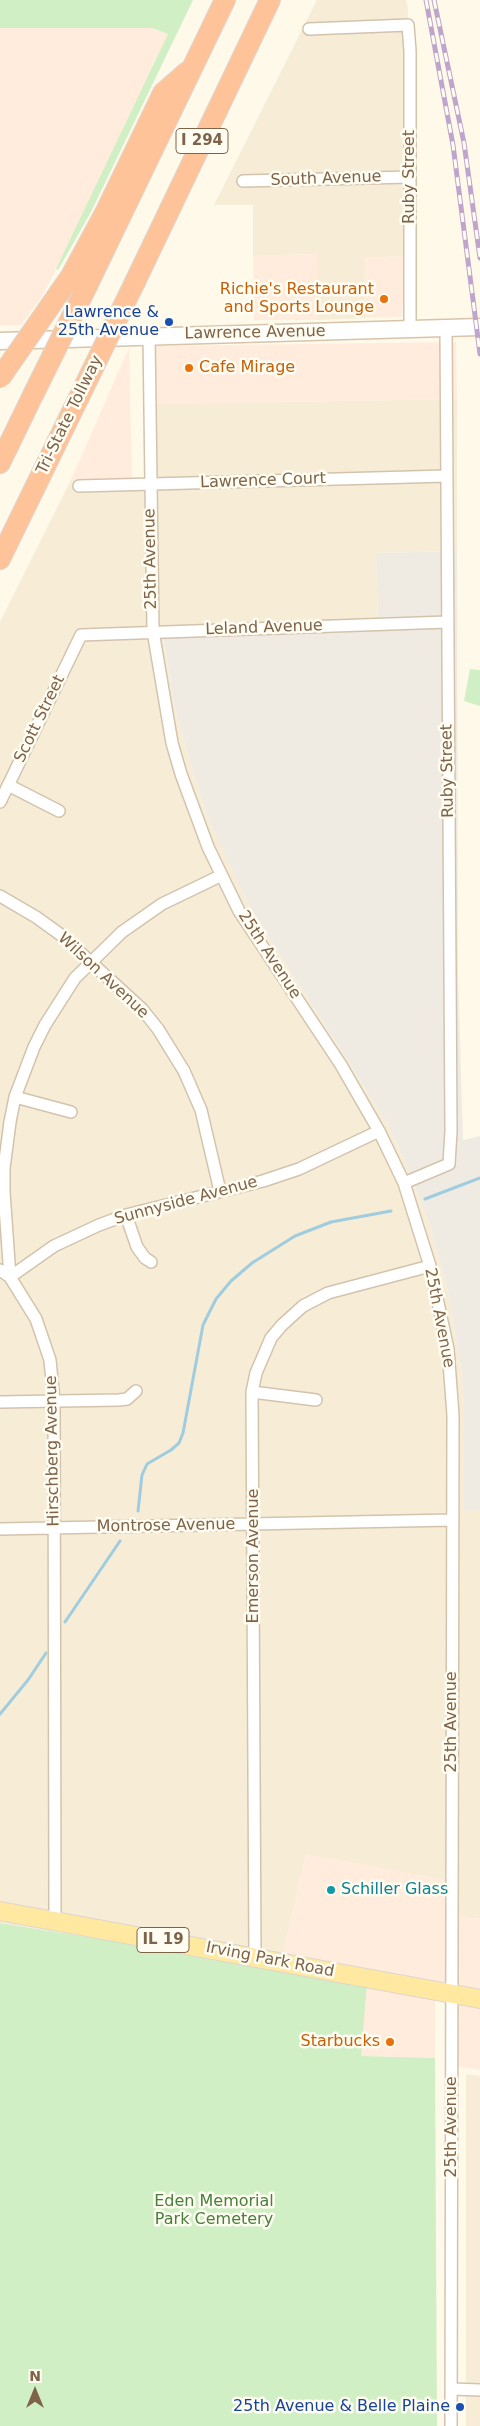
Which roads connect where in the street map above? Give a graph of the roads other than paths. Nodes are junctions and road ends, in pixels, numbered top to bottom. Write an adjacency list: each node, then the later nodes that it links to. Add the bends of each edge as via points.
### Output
1 (225, 0): 6 (highway, I 294, via 194,66)
2 (270, 0): 17 (highway, Tri-State Tollway / I 294, bridge)
3 (309, 29): 4 (street, Ruby Street, via 408,26)
4 (410, 177): 5 (street, South Avenue); 9 (street, Ruby Street)
5 (243, 182)
6 (79, 280): 12 (highway, I 294, bridge); 13 (highway, I 294, bridge, via 33,395)
7 (480, 327): 8 (main road, Lawrence Avenue)
8 (446, 328): 9 (main road, Lawrence Avenue); 14 (street, Ruby Street)
9 (410, 329): 10 (main road, Lawrence Avenue)
10 (148, 335): 11 (main road, Lawrence Avenue); 15 (street, 25th Avenue)
11 (0, 341)
12 (0, 378)
13 (0, 463)
14 (447, 476): 15 (street, Lawrence Court); 18 (street, Ruby Street)
15 (149, 484): 16 (street, Lawrence Court); 19 (street, 25th Avenue)
16 (79, 486)
17 (0, 559)
18 (447, 622): 19 (street, Leland Avenue); 30 (street, Ruby Street, via 449,1164)
19 (153, 632): 20 (street, Leland Avenue); 24 (street, 25th Avenue, via 172,743)
20 (81, 635): 21 (street, Scott Street)
21 (8, 785): 22 (street, Scott Street); 23 (street)
22 (0, 802)
23 (59, 812)
24 (220, 876): 26 (street, Hirschberg Avenue, via 162,904 122,932); 29 (street, 25th Avenue, via 239,911 341,1065)
25 (0, 896): 26 (street, Wilson Avenue, via 36,917)
26 (90, 961): 27 (street, Hirschberg Avenue, via 45,1025); 31 (street, Wilson Avenue, via 142,1009 172,1050 201,1110)
27 (15, 1097): 28 (street); 36 (street, Hirschberg Avenue, via 4,1168)
28 (71, 1112)
29 (379, 1131): 30 (street, 25th Avenue); 31 (street, Sunnyside Avenue, via 299,1169)
30 (404, 1183): 34 (street, 25th Avenue)
31 (220, 1191): 32 (street, Sunnyside Avenue)
32 (126, 1215): 33 (street, via 137,1247); 36 (street, Sunnyside Avenue, via 54,1246)
33 (151, 1262)
34 (430, 1266): 38 (street, Emerson Avenue, via 328,1293 303,1306 271,1338 256,1373); 42 (street, 25th Avenue, via 448,1349 453,1415)
35 (0, 1270): 36 (street)
36 (10, 1277): 40 (street, Hirschberg Avenue, via 36,1319 50,1360)
37 (136, 1392): 40 (street, via 119,1400)
38 (252, 1392): 39 (street); 43 (street, Emerson Avenue)
39 (316, 1400)
40 (54, 1401): 41 (street); 44 (street, Hirschberg Avenue)
41 (0, 1402)
42 (452, 1520): 43 (street, Montrose Avenue); 49 (street, 25th Avenue)
43 (254, 1524): 44 (street, Montrose Avenue); 48 (street, Emerson Avenue)
44 (55, 1528): 45 (street, Montrose Avenue); 47 (street, Hirschberg Avenue)
45 (0, 1529)
46 (0, 1911): 47 (main road, Irving Park Road / IL 19)
47 (55, 1920): 48 (main road, Irving Park Road / IL 19)
48 (255, 1957): 49 (main road, Irving Park Road / IL 19)
49 (452, 1994): 50 (main road, Irving Park Road / IL 19); 51 (street, 25th Avenue)
50 (480, 1999)
51 (452, 2390): 52 (street); 53 (street, 25th Avenue)
52 (480, 2390)
53 (451, 2426)

